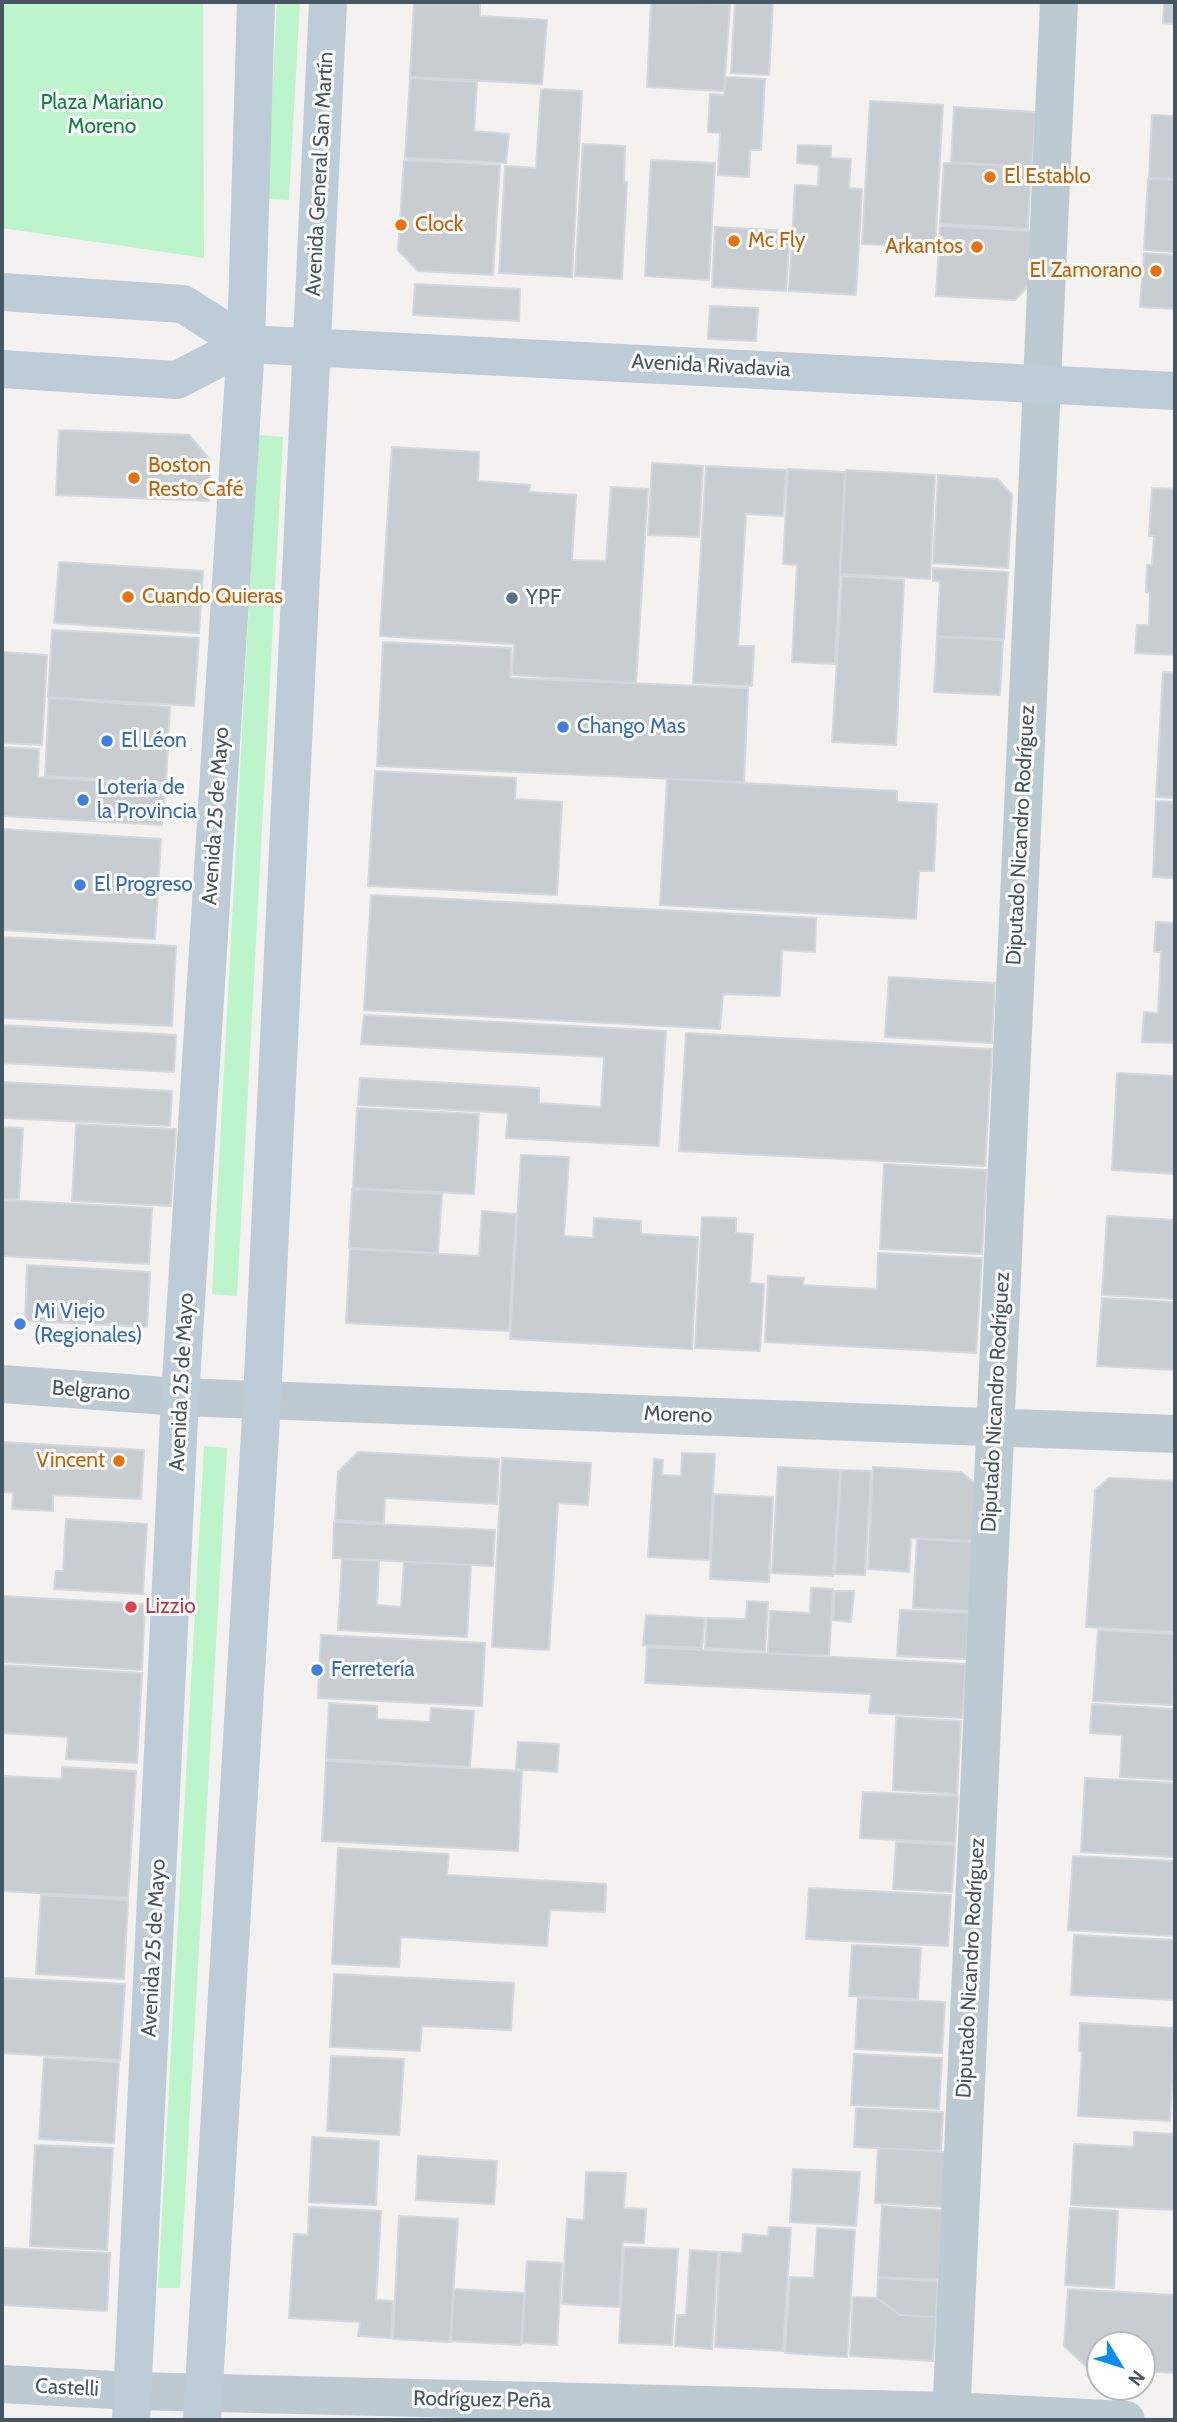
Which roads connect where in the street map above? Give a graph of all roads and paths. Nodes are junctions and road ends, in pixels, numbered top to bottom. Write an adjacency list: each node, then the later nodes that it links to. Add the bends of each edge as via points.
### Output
1 (256, 2): 5 (main road)
2 (328, 2): 6 (main road, Avenida General San Martín)
3 (1059, 2): 8 (street, Diputado Nicandro Rodríguez)
4 (2, 292): 5 (main road, via 183,304)
5 (246, 344): 6 (main road, Avenida Rivadavia); 7 (main road, via 177,380); 11 (main road, Avenida 25 de Mayo)
6 (312, 346): 8 (main road, Avenida Rivadavia); 12 (main road)
7 (2, 369)
8 (1041, 383): 9 (main road, Avenida Rivadavia); 13 (street, Diputado Nicandro Rodríguez)
9 (1175, 391)
10 (2, 1384): 11 (street, Belgrano)
11 (180, 1397): 12 (street, Moreno); 16 (main road, Avenida 25 de Mayo)
12 (262, 1400): 13 (street, Moreno); 17 (main road)
13 (994, 1427): 14 (street, Moreno); 18 (street, Diputado Nicandro Rodríguez)
14 (1175, 1434)
15 (2, 2384): 16 (street, Castelli)
16 (132, 2406): 17 (street, Rodríguez Peña)
17 (203, 2407): 18 (street, Rodríguez Peña)
18 (951, 2416): 19 (street, Rodríguez Peña)
19 (1126, 2420)

